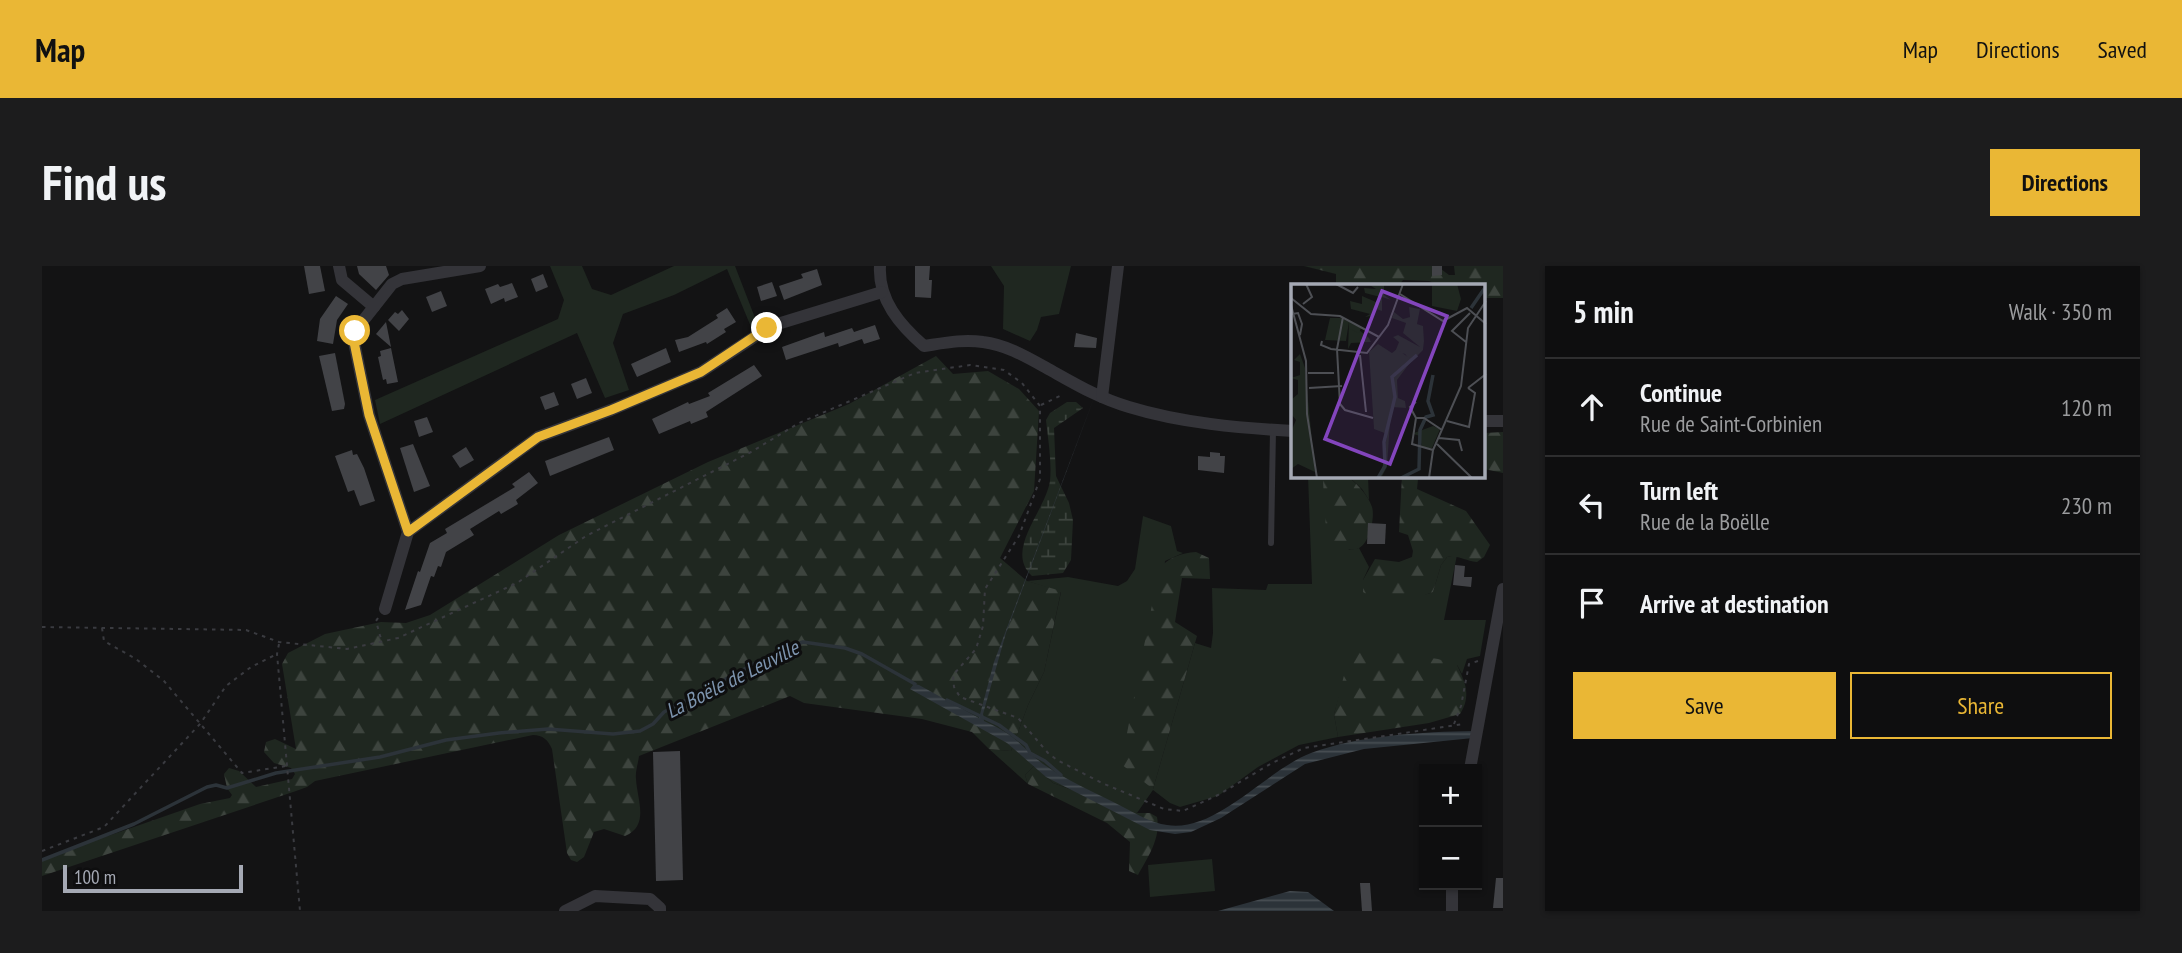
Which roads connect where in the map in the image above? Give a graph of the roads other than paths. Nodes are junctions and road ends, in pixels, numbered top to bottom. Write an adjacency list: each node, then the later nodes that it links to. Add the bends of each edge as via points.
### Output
1 (339, 266): 6 (street, via 342,280)
2 (480, 266): 6 (street, via 402,279 392,284)
3 (880, 266): 5 (street)
4 (1118, 266): 7 (street)
5 (882, 292): 7 (street, via 905,329 924,346 956,341 1001,346); 10 (street, via 771,326 701,372 538,437)
6 (374, 307): 10 (street, via 355,331 354,342 369,415)
7 (1102, 397): 8 (street, via 1198,422)
8 (1273, 430): 9 (street); 11 (lane)
9 (1291, 431)
10 (408, 532): 13 (street)
11 (1270, 543)
12 (1503, 589): 14 (street)
13 (385, 609)
14 (1471, 764)
15 (1452, 890): 18 (street)
16 (565, 911): 17 (street, via 595,896 650,899)
17 (660, 911)
18 (1452, 911)

